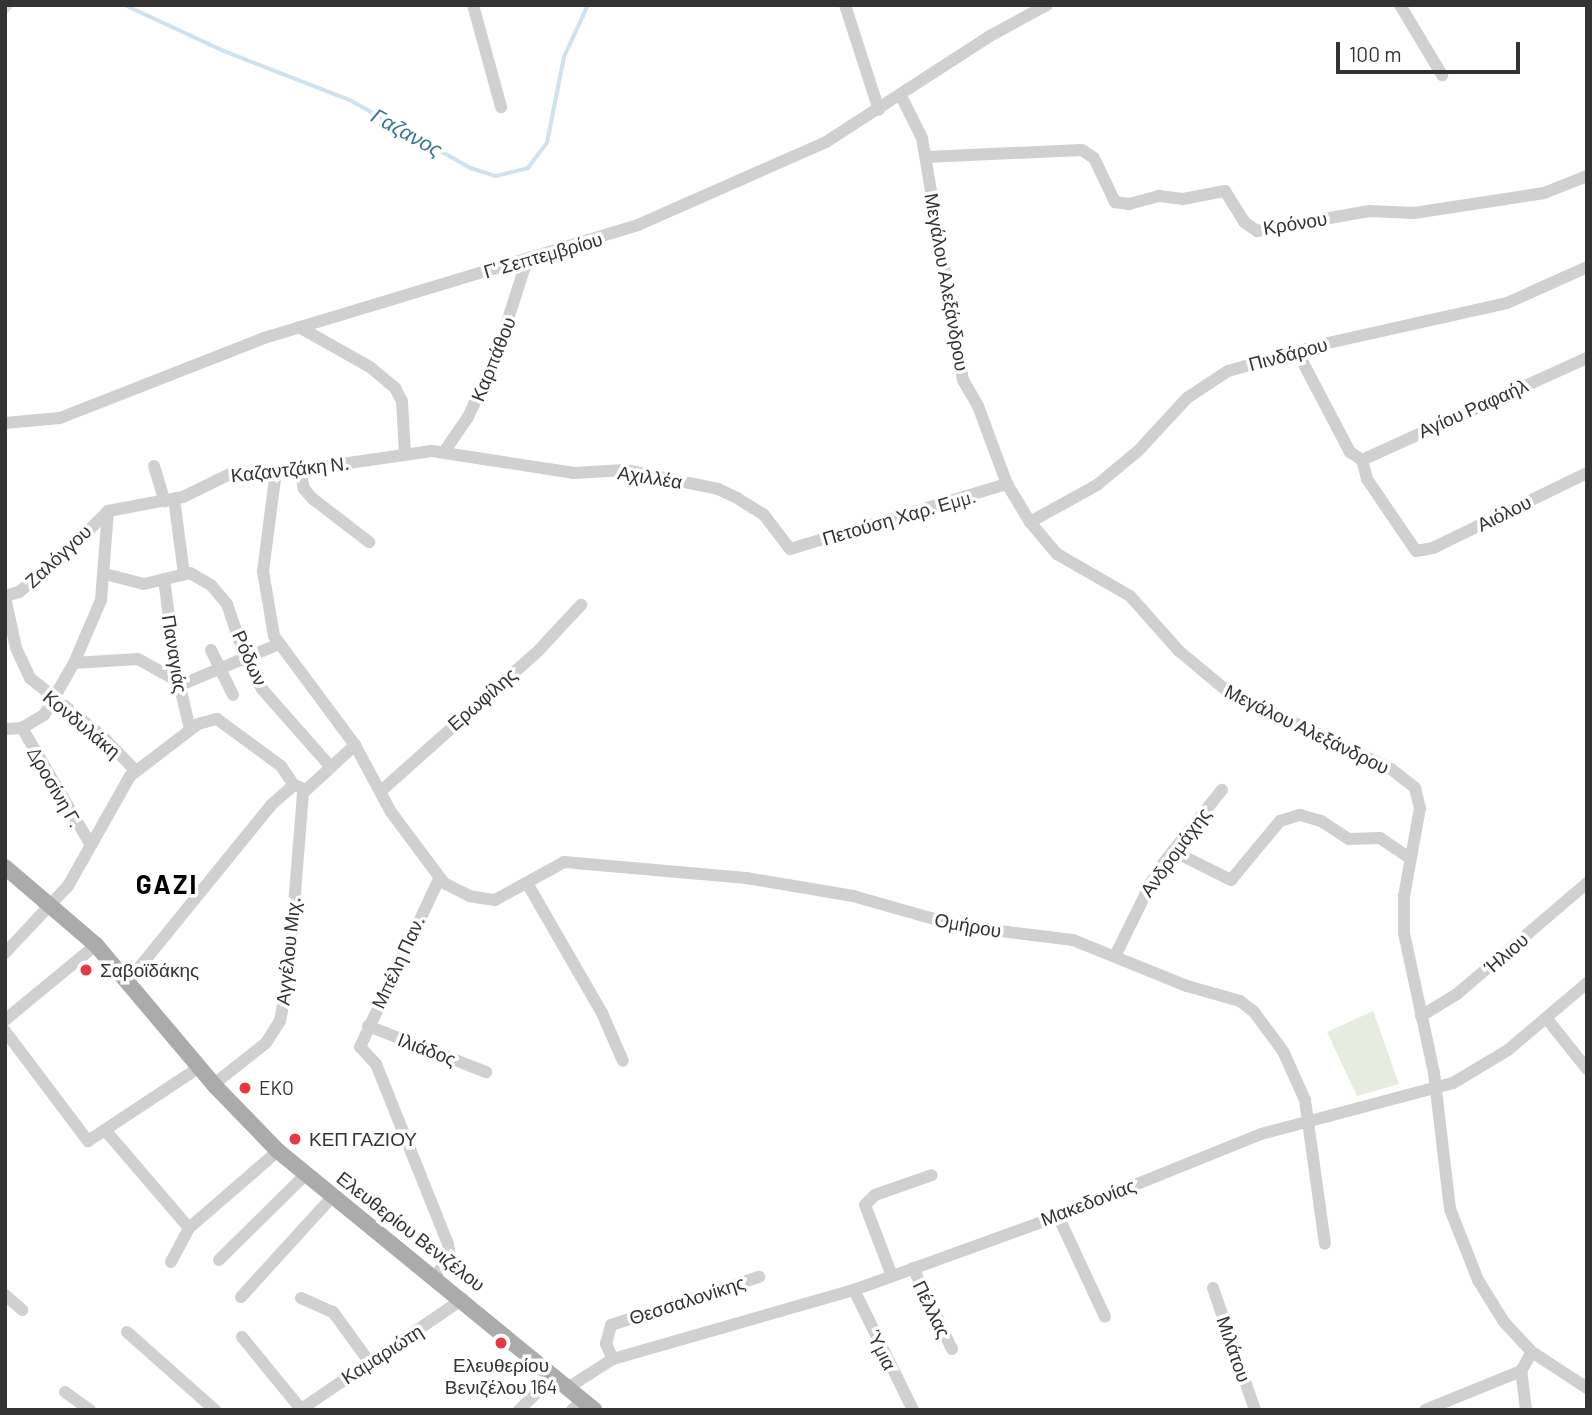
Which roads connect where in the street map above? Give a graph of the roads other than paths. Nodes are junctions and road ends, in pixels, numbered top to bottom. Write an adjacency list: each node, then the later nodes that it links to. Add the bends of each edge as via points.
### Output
1 (472, 5): 7 (street)
2 (845, 5): 8 (street)
3 (1047, 5): 6 (street, Γ' Σεπτεμβρίου, via 988,37)
4 (1400, 5): 5 (street)
5 (1442, 75)
6 (901, 96): 8 (street, Γ' Σεπτεμβρίου); 9 (street, Μεγάλου Αλεξάνδρου, via 915,118)
7 (501, 107)
8 (879, 110): 11 (street, Γ' Σεπτεμβρίου, via 805,152 638,225)
9 (926, 157): 10 (street, Κρόνου, via 1082,150 1094,158 1115,202 1129,204 1159,196 1183,199 1225,191 1244,222 1257,231 1369,211 1406,214 1544,193); 24 (street, Μεγάλου Αλεξάνδρου, via 961,373)
10 (1587, 176)
11 (527, 260): 13 (street, Γ' Σεπτεμβρίου); 17 (street, Καρπάθου, via 495,360 468,417)
12 (1587, 267): 14 (street, Πινδάρου, via 1516,300 1328,343)
13 (299, 327): 16 (street, Γ' Σεπτεμβρίου, via 191,363 66,416 35,424); 18 (street, via 370,367 395,388 402,401)
14 (1299, 355): 19 (street, via 1350,452); 27 (street, Πινδάρου, via 1246,365 1213,380 1179,404 1139,451 1097,485)
15 (1587, 358): 19 (street, Αγίου Ραφαήλ)
16 (5, 423)
17 (444, 452): 18 (street, Καζαντζάκη Ν.); 29 (street, Αχιλλέα, via 574,473 625,470 718,489 756,508)
18 (405, 454): 21 (street, Καζαντζάκη Ν.)
19 (1362, 460): 23 (street, Αιόλου, via 1367,479 1410,547 1422,552)
20 (154, 466): 25 (street)
21 (300, 470): 22 (street, Καζαντζάκη Ν.); 28 (street, via 304,489 313,499)
22 (276, 471): 25 (street, Καζαντζάκη Ν., via 230,474); 35 (street, via 263,571 269,615)
23 (1587, 473)
24 (1007, 484): 27 (street, Μεγάλου Αλεξάνδρου); 29 (street, Πετούση Χαρ. Εμμ.)
25 (170, 500): 26 (street, Καζαντζάκη Ν.); 30 (street)
26 (108, 511): 31 (street); 33 (street, Ζαλόγγου, via 55,563 19,592)
27 (1030, 522): 54 (street, Μεγάλου Αλεξάνδρου, via 1057,554 1130,596 1179,650 1227,691 1406,778 1415,788 1420,808)
28 (369, 541)
29 (790, 550)
30 (184, 573): 32 (street); 37 (street, Ρόδων, via 204,580 224,599)
31 (105, 574): 32 (street, via 139,583); 38 (street, via 98,610)
32 (164, 579): 40 (street, Παναγιάς)
33 (5, 597): 42 (street, Κονδυλάκη, via 22,664)
34 (581, 605): 51 (street, Ερωφίλης, via 539,650)
35 (279, 644): 37 (street); 46 (street)
36 (211, 650): 39 (street)
37 (246, 660): 39 (street); 47 (street, Ρόδων, via 268,696)
38 (74, 663): 40 (street, via 138,659); 42 (street)
39 (219, 671): 40 (street); 41 (street)
40 (178, 684): 45 (street, Παναγιάς)
41 (233, 695)
42 (54, 701): 43 (street, via 41,718); 48 (street, Κονδυλάκη, via 102,736)
43 (22, 728): 44 (street); 52 (street, Δροσίνη Γ.)
44 (5, 729)
45 (190, 729): 48 (street); 49 (street, via 217,719 281,766)
46 (355, 745): 47 (street); 51 (street)
47 (330, 766): 49 (street)
48 (135, 770): 52 (street)
49 (300, 787): 63 (street, via 256,823); 74 (street, Αγγέλου Μιχ., via 288,980 280,1021 266,1043)
50 (1222, 790): 53 (street, Ανδρομάχης)
51 (381, 791): 56 (street)
52 (91, 845): 59 (street)
53 (1173, 850): 54 (street, via 1231,880 1280,821 1300,815 1321,821 1349,839 1380,838); 62 (street, Ανδρομάχης, via 1145,891)
54 (1410, 858): 65 (street, Μεγάλου Αλεξάνδρου, via 1404,933)
55 (5, 867): 59 (main road, Ελευθερίου Βενιζέλου)
56 (439, 879): 57 (street, Ομήρου, via 462,894 485,900 509,895); 68 (street, Μπέλη Παν.)
57 (527, 883): 62 (street, Ομήρου, via 564,862 704,872 853,896 959,926 1062,937); 70 (street, via 596,1002)
58 (1587, 883): 65 (street, Ήλιου, via 1458,994)
59 (51, 905): 60 (main road, Ελευθερίου Βενιζέλου); 61 (street)
60 (96, 945): 63 (main road, Ελευθερίου Βενιζέλου); 67 (street)
61 (5, 953)
62 (1115, 956): 76 (street, Ομήρου, via 1249,1007 1287,1059)
63 (129, 980): 71 (main road, Ελευθερίου Βενιζέλου)
64 (1587, 983): 66 (street, Μακεδονίας)
65 (1422, 1016): 75 (street, Μεγάλου Αλεξάνδρου)
66 (1546, 1019): 72 (street); 75 (street, Μακεδονίας, via 1483,1067)
67 (5, 1020)
68 (368, 1026): 73 (street, Ιλιάδος); 88 (street, Μπέλη Παν., via 360,1046 381,1075 448,1244 450,1257)
69 (5, 1031): 77 (street, via 88,1141)
70 (623, 1061)
71 (200, 1067): 74 (main road, Ελευθερίου Βενιζέλου); 77 (street)
72 (1587, 1069)
73 (486, 1072)
74 (214, 1084): 78 (main road, Ελευθερίου Βενιζέλου)
75 (1435, 1087): 76 (street, Μακεδονίας); 102 (street, Μεγάλου Αλεξάνδρου, via 1444,1175 1456,1227 1494,1308)
76 (1310, 1119): 82 (street, Μακεδονίας, via 1216,1150); 84 (street, Ομήρου)
77 (105, 1130): 83 (street)
78 (278, 1151): 79 (main road, Ελευθερίου Βενιζέλου); 83 (street)
79 (306, 1174): 81 (main road, Ελευθερίου Βενιζέλου); 85 (street)
80 (932, 1175): 89 (street, via 876,1195 865,1205)
81 (333, 1196): 88 (main road, Ελευθερίου Βενιζέλου); 94 (street)
82 (1058, 1216): 87 (street, Μακεδονίας); 98 (street)
83 (189, 1228): 86 (street)
84 (1325, 1244)
85 (219, 1260)
86 (171, 1262)
87 (913, 1268): 89 (street, Μακεδονίας); 101 (street, Πέλλας)
88 (435, 1276): 96 (main road, Ελευθερίου Βενιζέλου)
89 (892, 1276): 92 (street, Μακεδονίας)
90 (759, 1277): 103 (street, Θεσσαλονίκης, via 611,1325 606,1344)
91 (1213, 1288): 116 (street, Μιλάτου)
92 (854, 1290): 103 (street, Μακεδονίας); 115 (street, Ύμια)
93 (5, 1295): 97 (street)
94 (241, 1297)
95 (302, 1298): 104 (street, via 333,1312)
96 (463, 1299): 104 (street, Καμαριώτη); 106 (main road, Ελευθερίου Βενιζέλου)
97 (22, 1310)
98 (1105, 1317)
99 (127, 1332): 113 (street)
100 (242, 1336): 111 (street)
101 (952, 1349)
102 (1532, 1352): 105 (street); 108 (street, Μεγάλου Αλεξάνδρου)
103 (613, 1359): 107 (street, Μακεδονίας)
104 (369, 1360): 111 (street, Καμαριώτη)
105 (1521, 1371): 117 (street); 118 (street)
106 (555, 1375): 107 (main road, Ελευθερίου Βενιζέλου); 114 (street)
107 (569, 1387): 110 (main road, Ελευθερίου Βενιζέλου)
108 (1587, 1388)
109 (65, 1392): 112 (street)
110 (583, 1407)
111 (301, 1409)
112 (90, 1410)
113 (215, 1410)
114 (519, 1410)
115 (913, 1410)
116 (1255, 1410)
117 (1424, 1410)
118 (1526, 1410)

